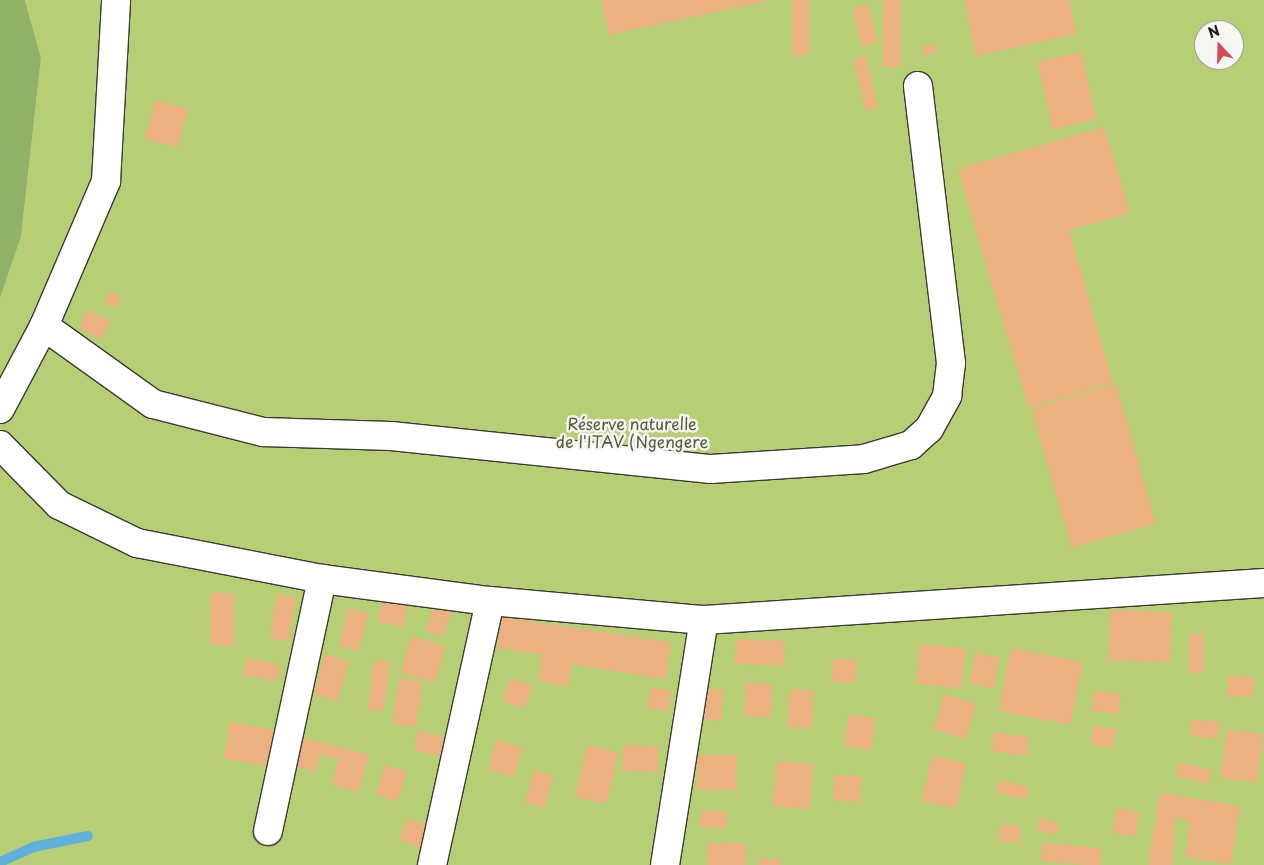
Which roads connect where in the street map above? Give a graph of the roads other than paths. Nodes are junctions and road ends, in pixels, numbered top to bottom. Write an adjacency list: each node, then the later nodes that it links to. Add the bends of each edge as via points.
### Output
1 (116, 0): 3 (street, via 106,182)
2 (918, 86): 3 (street, via 951,363 947,396 929,429 911,444 864,459 711,469 391,436 263,432 153,404)
3 (44, 326): 4 (street)
4 (0, 409)
5 (0, 445): 6 (street, via 59,505 137,542)
6 (322, 579): 8 (street); 10 (street)
7 (1264, 583): 9 (street)
8 (490, 601): 9 (street); 11 (street)
9 (704, 620): 12 (street)
10 (268, 831)
11 (432, 865)
12 (665, 865)

